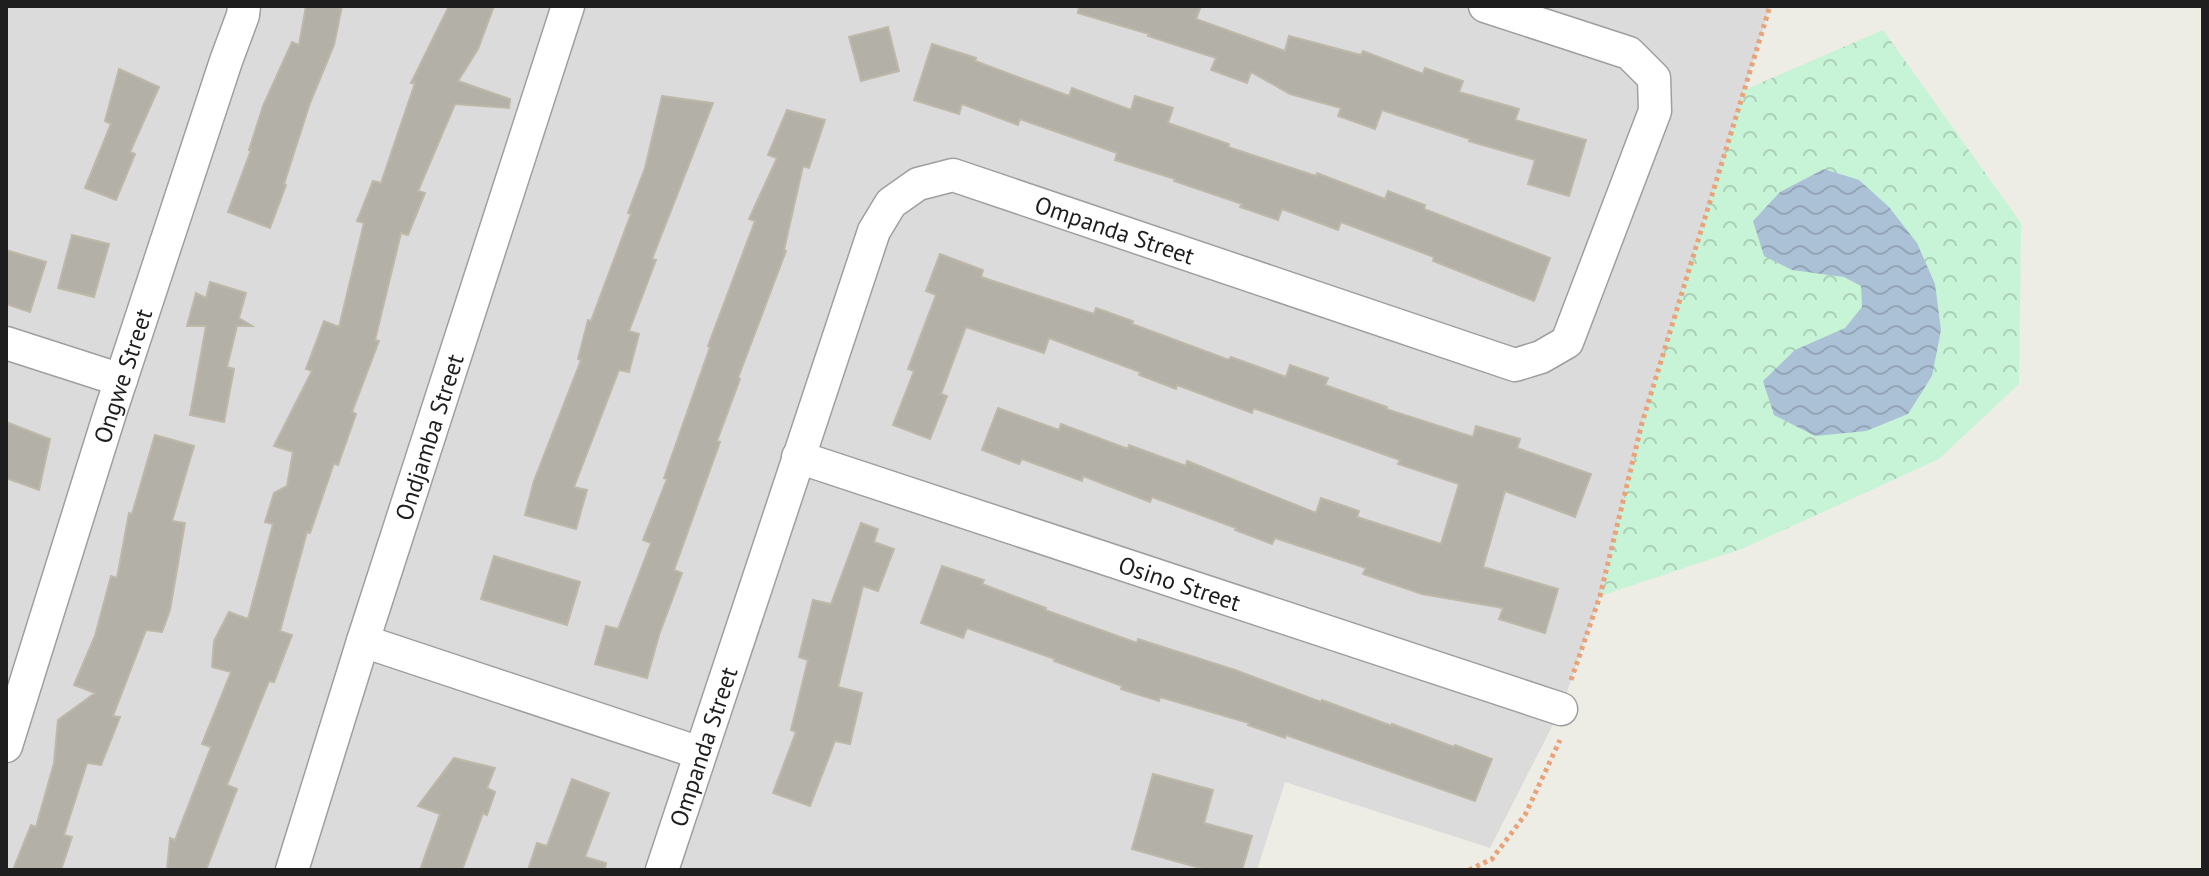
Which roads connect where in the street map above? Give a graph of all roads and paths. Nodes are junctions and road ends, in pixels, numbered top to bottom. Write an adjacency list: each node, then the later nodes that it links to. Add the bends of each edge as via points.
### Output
1 (244, 6): 6 (street, Ongwe Street)
2 (568, 6): 8 (street, Ondjamba Street)
3 (1485, 6): 7 (street, Ompanda Street, via 1629,53 1654,78 1655,111 1567,342 1515,365 953,175 918,184 891,203 874,231)
4 (1770, 6): 10 (path, via 1642,423 1600,596)
5 (6, 343): 6 (street)
6 (121, 380): 9 (street, Ongwe Street)
7 (798, 457): 10 (street, Osino Street); 12 (street, Ompanda Street)
8 (363, 641): 12 (street); 13 (street, Ondjamba Street)
9 (18, 666): 11 (street, Ongwe Street)
10 (1561, 709): 15 (path, via 1560,742 1525,815 1492,859)
11 (6, 746)
12 (700, 753): 14 (street, Ompanda Street)
13 (292, 870)
14 (662, 870)
15 (1469, 870)

